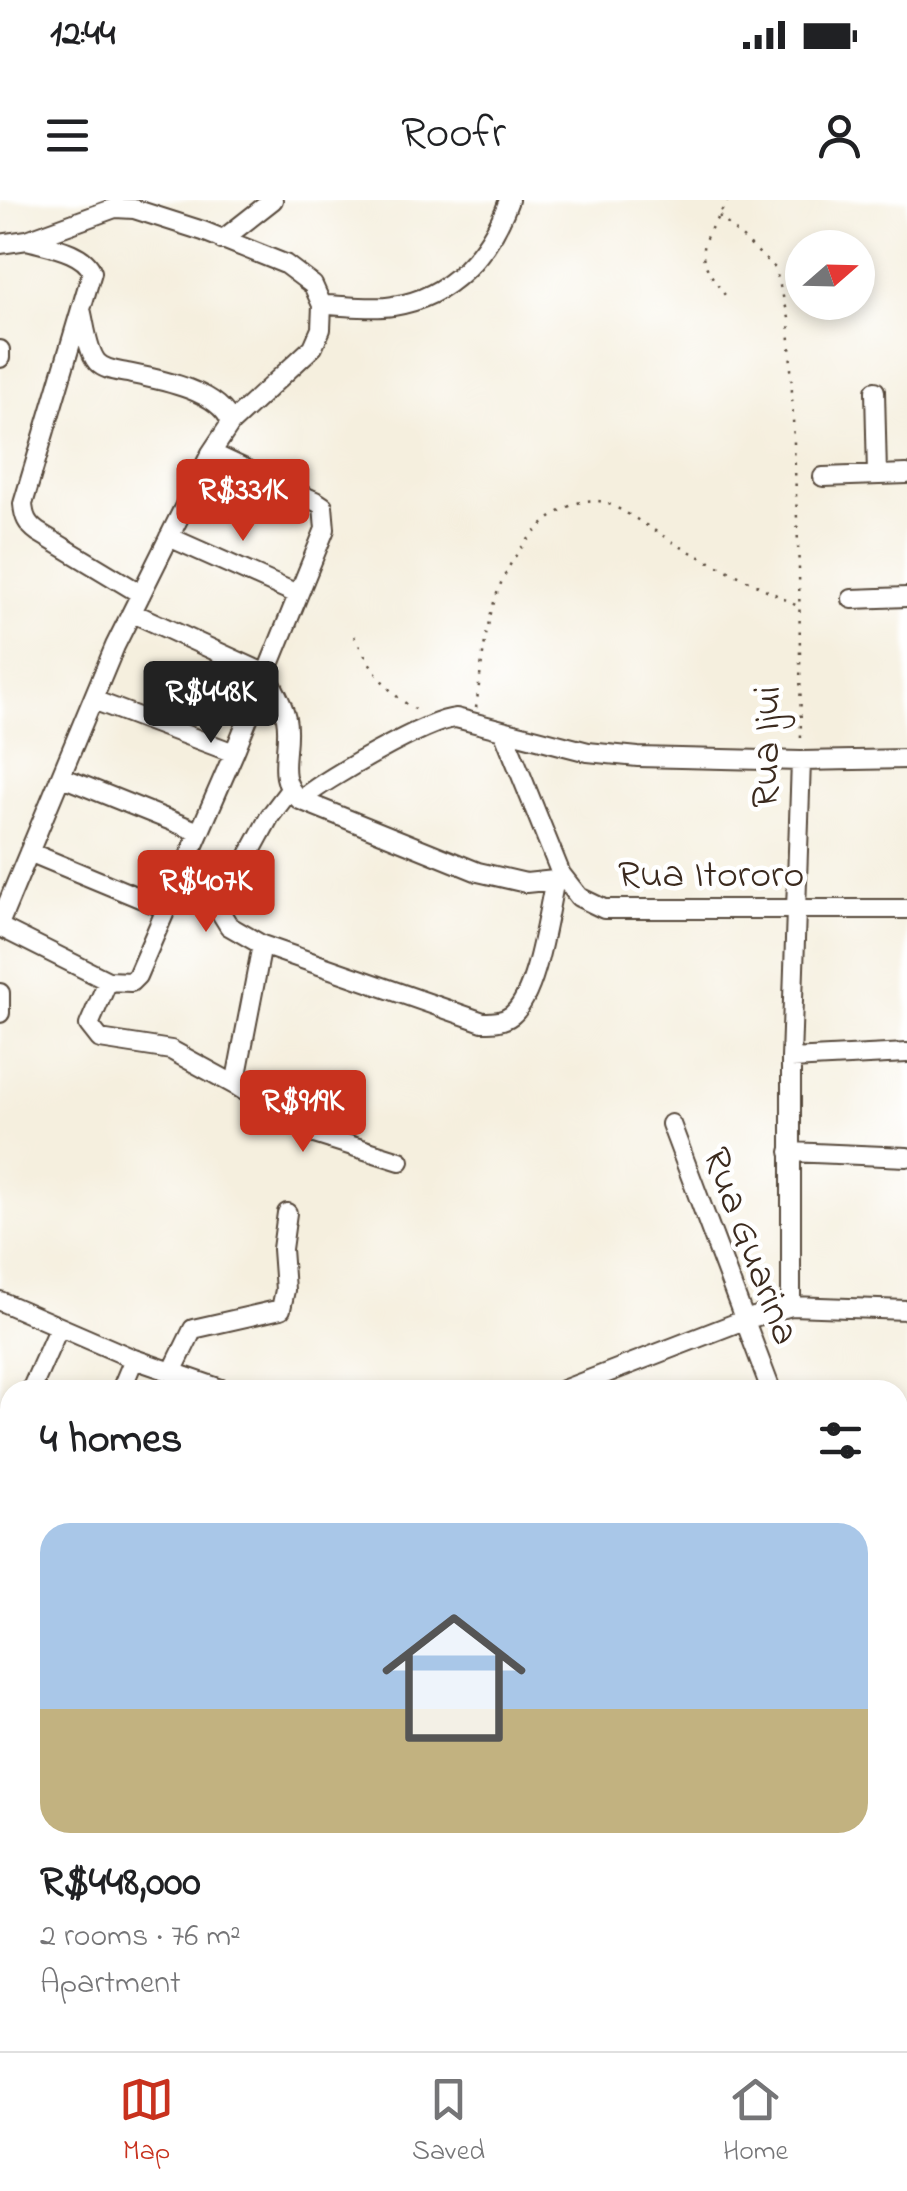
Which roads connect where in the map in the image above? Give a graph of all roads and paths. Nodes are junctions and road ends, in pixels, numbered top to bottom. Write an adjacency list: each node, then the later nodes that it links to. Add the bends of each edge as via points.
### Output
1 (273, 200): 7 (street)
2 (509, 200): 10 (street, via 486,245 446,288 391,307)
3 (728, 200): 5 (path)
4 (118, 204): 6 (street); 7 (street)
5 (719, 216): 9 (path, via 701,254); 25 (path, Rua Ijui, via 775,268 789,318)
6 (27, 240): 8 (street); 11 (street, via 90,265)
7 (222, 240): 10 (street, via 299,272)
8 (0, 244)
9 (728, 300)
10 (322, 305): 15 (street, via 314,347)
11 (81, 308): 15 (street, via 93,354 104,368 184,388 215,402); 21 (street, via 24,515 38,532)
12 (0, 350): 13 (street)
13 (0, 358)
14 (875, 391): 18 (street)
15 (231, 422): 16 (street)
16 (211, 453): 20 (street); 22 (street, via 323,506 324,529)
17 (907, 474): 18 (street)
18 (877, 475): 19 (street)
19 (823, 477)
20 (169, 537): 21 (street); 22 (street)
21 (141, 594): 26 (street)
22 (297, 594): 28 (street)
23 (907, 597): 24 (street)
24 (852, 599)
25 (799, 607): 31 (path, via 603,502 582,502 539,528 501,578 489,614); 35 (path, Rua Ijui)
26 (132, 613): 28 (street); 29 (street)
27 (354, 636): 30 (path, via 400,699)
28 (266, 674): 33 (street); 37 (street, via 286,716 284,770)
29 (94, 700): 33 (street); 36 (street)
30 (447, 718): 31 (street); 37 (street)
31 (474, 720): 32 (street)
32 (504, 732): 35 (street, via 638,757); 41 (street, Rua Itororo)
33 (234, 753): 38 (street)
34 (907, 758): 35 (street)
35 (801, 761): 42 (street, Rua Ijui)
36 (62, 778): 38 (street); 39 (street)
37 (294, 796): 41 (street, via 478,872 526,883); 45 (street, via 270,816)
38 (199, 832): 40 (street)
39 (30, 852): 43 (street); 46 (street)
40 (181, 872): 43 (street); 45 (street, via 204,884)
41 (558, 877): 42 (street, Rua Itororo, via 604,909); 47 (street, via 522,1004 498,1022)
42 (794, 907): 44 (street, Rua Itororo); 52 (street, Rua Ijui)
43 (164, 908): 48 (street, via 137,976)
44 (907, 909)
45 (218, 910): 47 (street, via 229,926)
46 (0, 924): 48 (street)
47 (262, 945): 53 (street)
48 (108, 982): 53 (street, via 91,1016 100,1039 171,1050)
49 (0, 993): 50 (street)
50 (0, 1013)
51 (907, 1053): 52 (street)
52 (791, 1060): 55 (street, Rua Ijui)
53 (235, 1085): 57 (street, via 311,1133)
54 (670, 1124): 62 (street, Rua Guarina)
55 (790, 1152): 56 (street); 60 (street, Rua Ijui)
56 (907, 1157)
57 (400, 1161)
58 (287, 1213): 65 (street, via 282,1309 193,1329)
59 (0, 1301): 63 (street)
60 (791, 1306): 61 (street); 62 (street)
61 (907, 1310)
62 (744, 1320): 69 (street); 70 (street, Rua Guarina)
63 (58, 1329): 64 (street); 66 (street)
64 (134, 1359): 65 (street); 67 (street)
65 (172, 1372): 68 (street)
66 (35, 1380)
67 (125, 1380)
68 (192, 1380)
69 (589, 1380)
70 (767, 1380)

